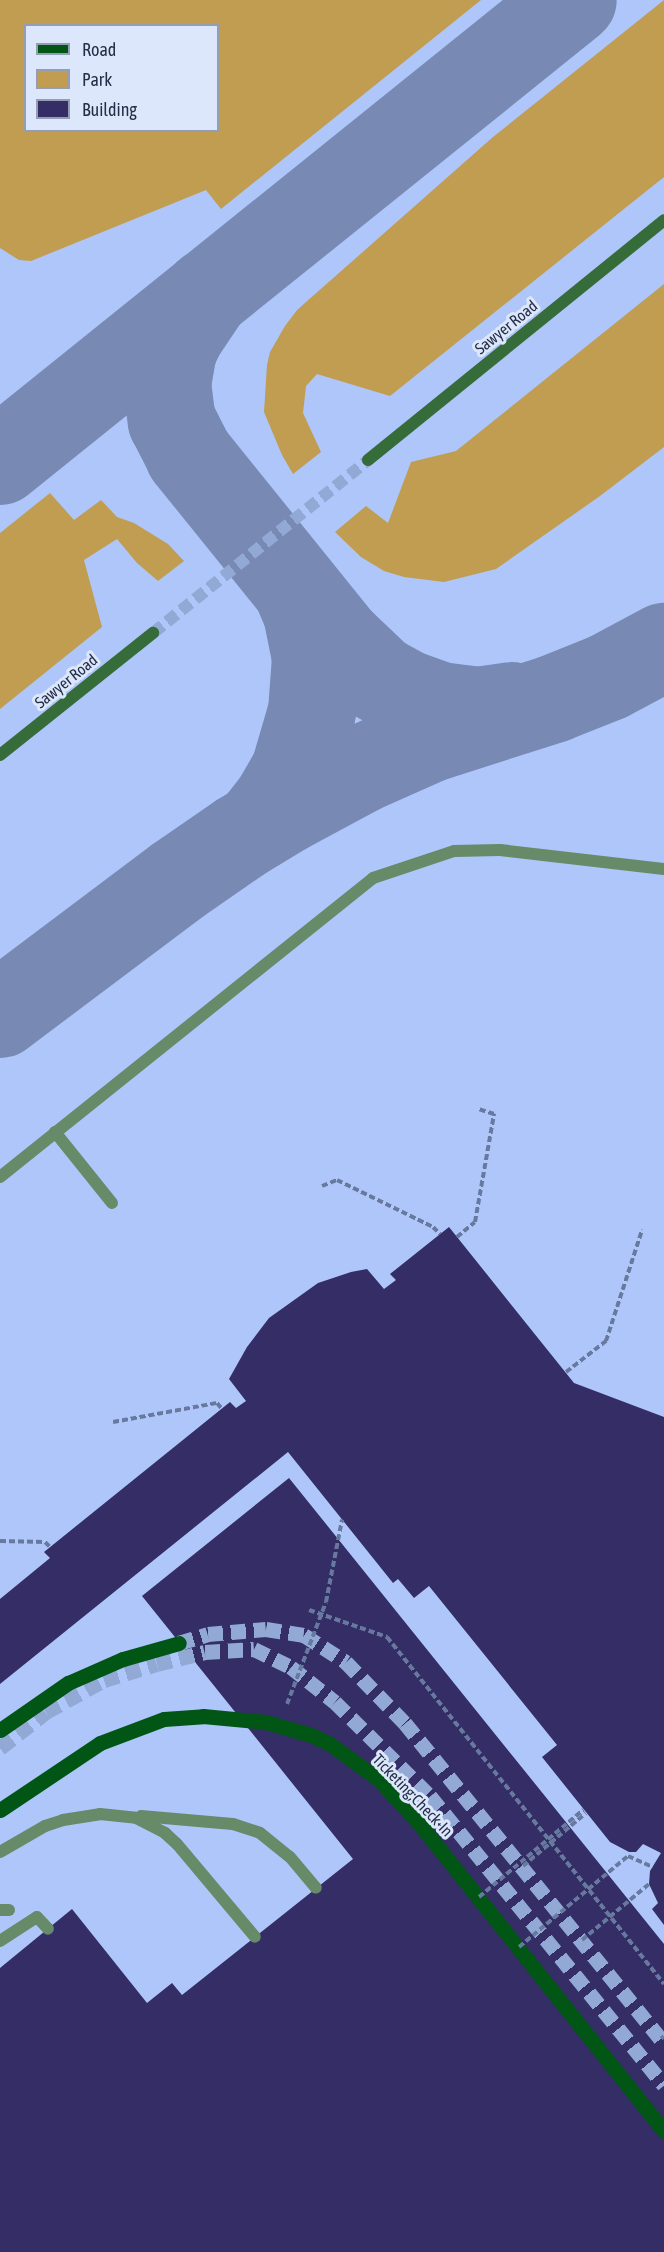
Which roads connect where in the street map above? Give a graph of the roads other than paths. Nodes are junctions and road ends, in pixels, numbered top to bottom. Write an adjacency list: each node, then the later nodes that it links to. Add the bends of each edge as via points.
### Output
1 (664, 220): 2 (street, Sawyer Road)
2 (368, 460)
3 (153, 633): 4 (street, Sawyer Road)
4 (0, 756)
5 (664, 869): 6 (lane, via 558,855 454,851 374,878)
6 (55, 1132): 7 (lane); 8 (lane)
7 (0, 1177)
8 (112, 1203)
9 (179, 1643): 10 (main road, via 123,1659 68,1683)
10 (0, 1730)
11 (0, 1810): 18 (main road, Ticketing;Check-In, via 100,1743 164,1719 240,1718 280,1725 330,1744 378,1779 418,1822)
12 (118, 1815): 13 (lane, via 63,1820); 14 (lane, via 233,1824 260,1833 290,1857); 16 (lane, via 136,1818 165,1833)
13 (0, 1852)
14 (316, 1888)
15 (48, 1929): 17 (lane, via 37,1917)
16 (255, 1937)
17 (0, 1941)
18 (664, 2131)

